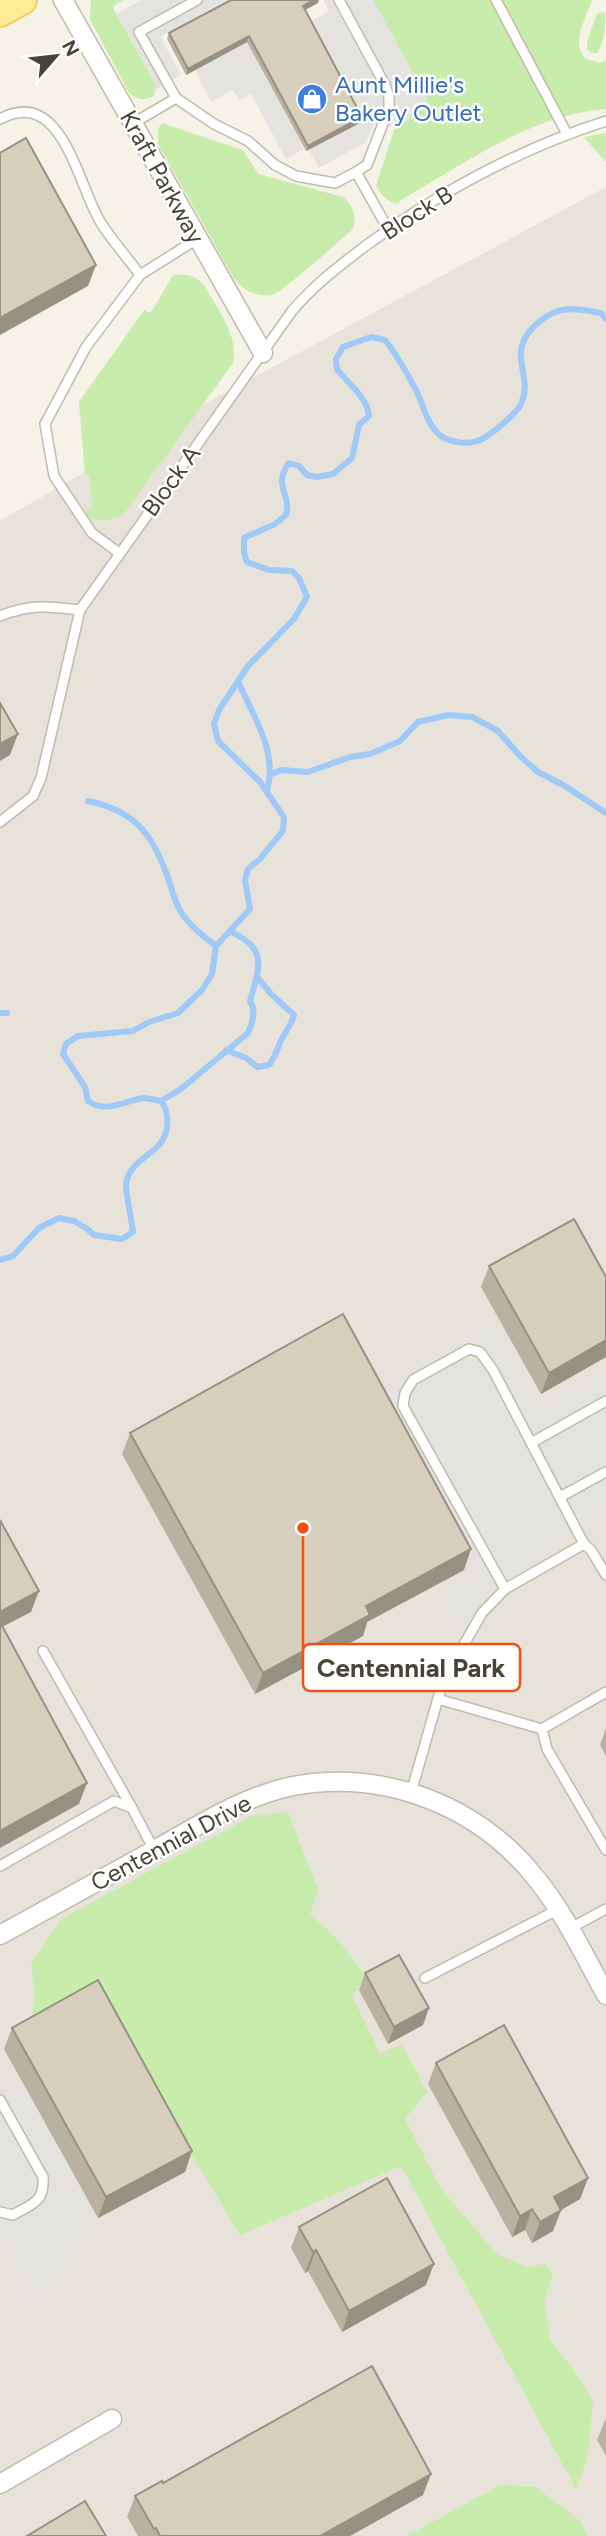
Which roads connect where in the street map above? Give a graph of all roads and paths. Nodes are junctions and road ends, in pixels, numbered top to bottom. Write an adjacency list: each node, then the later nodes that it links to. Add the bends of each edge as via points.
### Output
1 (22, 0): 6 (main road)
2 (63, 0): 10 (street, Kraft Parkway)
3 (197, 0): 7 (lane, via 139,32)
4 (340, 0): 12 (lane, via 389,97 367,165)
5 (496, 0): 11 (lane)
6 (0, 12)
7 (176, 98): 10 (lane); 12 (lane, via 296,176 335,183)
8 (0, 120): 15 (lane, via 10,114 44,117 62,137 101,222)
9 (606, 121): 11 (lane, Block B)
10 (132, 124): 14 (street, Kraft Parkway)
11 (567, 134): 13 (lane, Block B, via 494,167)
12 (356, 172): 13 (lane)
13 (388, 229): 16 (lane, Block B, via 312,288)
14 (197, 239): 15 (lane); 16 (street, Kraft Parkway)
15 (141, 275): 17 (lane, via 86,347 45,424 54,476 92,533)
16 (263, 353): 17 (lane, Block A)
17 (119, 553): 18 (lane, Block A)
18 (80, 610): 19 (lane, via 21,607); 20 (lane, via 41,778 33,796)
19 (0, 616)
20 (0, 822)
21 (606, 1401): 22 (lane)
22 (531, 1443): 24 (lane); 27 (lane, via 480,1352 469,1349 413,1381 405,1393 403,1406)
23 (606, 1472): 24 (lane)
24 (560, 1497): 25 (lane)
25 (584, 1544): 26 (lane); 27 (lane)
26 (606, 1576)
27 (505, 1589): 30 (lane, via 482,1613 443,1681)
28 (43, 1651): 33 (lane)
29 (606, 1692): 31 (lane)
30 (438, 1699): 31 (lane); 32 (lane)
31 (542, 1729): 35 (lane, via 547,1749)
32 (403, 1791): 34 (street, Centennial Drive, via 342,1782 292,1787 245,1801); 37 (street, Centennial Drive, via 458,1812 501,1841)
33 (132, 1808): 34 (lane); 36 (lane, via 114,1801)
34 (154, 1850): 40 (street, Centennial Drive)
35 (606, 1850)
36 (0, 1866)
37 (559, 1909): 39 (street, Centennial Drive); 41 (lane)
38 (606, 1909): 39 (lane)
39 (569, 1929): 42 (street, Centennial Drive)
40 (0, 1935)
41 (425, 1978)
42 (606, 1995)
43 (0, 2099): 44 (lane, via 43,2178 44,2191 38,2201 13,2215)
44 (0, 2212)
45 (112, 2419): 46 (street)
46 (0, 2484)

